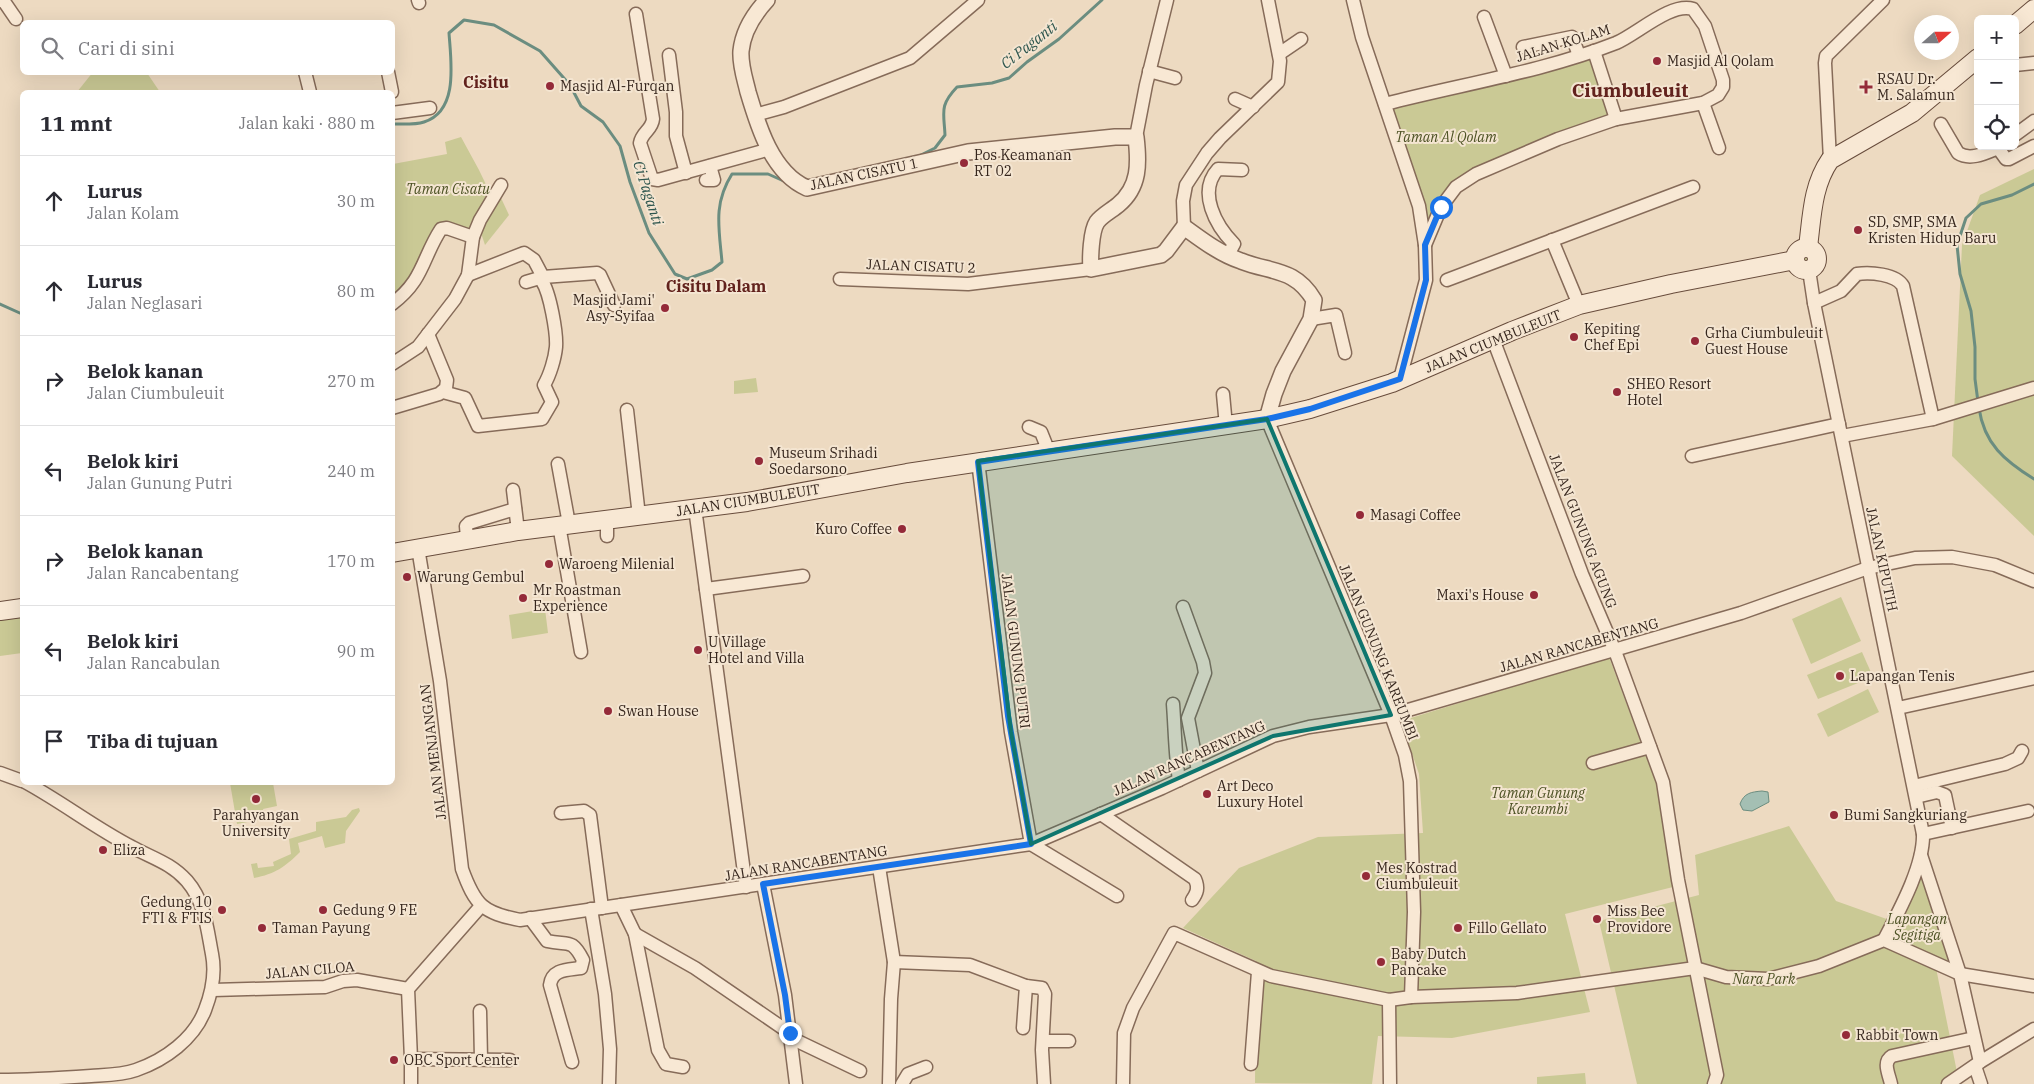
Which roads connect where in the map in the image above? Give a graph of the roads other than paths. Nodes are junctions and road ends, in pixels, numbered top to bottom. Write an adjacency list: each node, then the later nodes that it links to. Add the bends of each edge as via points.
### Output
1 (3, 0): 11 (street)
2 (767, 0): 37 (street, JALAN CISATU 1, via 749,24 741,51)
3 (978, 0): 37 (street, via 910,58 784,107)
4 (1167, 0): 22 (street)
5 (1268, 0): 16 (street)
6 (1352, 0): 33 (street)
7 (1883, 0): 48 (street, via 1826,56)
8 (2034, 9): 12 (main road)
9 (636, 14): 51 (street, via 653,119 652,127 641,137 640,143 654,180)
10 (1484, 17): 26 (street)
11 (16, 19)
12 (2019, 22)
13 (1301, 39): 16 (street)
14 (1524, 47): 18 (street, via 1570,37 1574,38)
15 (1594, 51): 18 (street, JALAN KOLAM); 32 (street, JALAN KOLAM, via 1624,39 1673,10 1686,6 1693,9 1705,26 1723,80 1718,95); 38 (street)
16 (1279, 54): 34 (street, via 1278,82)
17 (669, 55): 51 (street, via 676,136)
18 (1580, 55): 26 (street, JALAN KOLAM)
19 (1976, 60): 27 (main road)
20 (2034, 63): 21 (street)
21 (2019, 65)
22 (1150, 71): 28 (street); 42 (street)
23 (1974, 72): 27 (street)
24 (306, 75): 29 (street)
25 (389, 75): 30 (street)
26 (1506, 76): 33 (street, JALAN KOLAM)
27 (1957, 77): 48 (main road, via 1912,113)
28 (1175, 78)
29 (310, 90)
30 (392, 90)
31 (1235, 99): 34 (street)
32 (1704, 103): 38 (street, JALAN KOLAM); 44 (street)
33 (1385, 104): 58 (street, via 1419,206)
34 (1254, 107): 55 (street, via 1220,138 1186,185)
35 (430, 108): 36 (street)
36 (395, 113)
37 (755, 115): 45 (street, JALAN CISATU 1)
38 (1616, 119): 58 (street, JALAN KOLAM, via 1558,139 1476,174 1456,187 1441,207)
39 (2034, 121): 41 (street)
40 (1941, 124): 46 (street, via 1962,156)
41 (2019, 132)
42 (1136, 137): 45 (street, JALAN CISATU 1, via 968,152 803,186 788,175); 61 (street, via 1136,178 1123,201 1096,223 1090,254)
43 (2034, 146): 47 (street, via 2009,159)
44 (1719, 148)
45 (770, 149): 49 (street)
46 (1992, 150)
47 (2002, 150)
48 (1830, 160): 60 (main road, via 1822,172 1814,198 1808,247 1798,250)
49 (710, 166): 51 (street); 52 (street, via 714,180)
50 (1242, 170): 59 (street, via 1218,169 1212,176 1209,193 1214,218 1222,233 1234,244)
51 (686, 173)
52 (706, 180)
53 (501, 185): 56 (street)
54 (1693, 187): 57 (street)
55 (1184, 227): 59 (street); 61 (street, via 1161,255)
56 (472, 236): 62 (street); 67 (street, via 441,228 418,277)
57 (1552, 240): 65 (street); 70 (street)
58 (1425, 245): 76 (street, via 1426,280)
59 (1228, 256): 71 (street, via 1296,279 1314,300)
60 (1802, 265): 68 (street, JALAN KIPUTIH); 70 (main road, JALAN CIUMBULEUIT, via 1671,284)
61 (1091, 268): 64 (street, JALAN CISATU 2, via 968,284)
62 (468, 275): 63 (street, via 524,253 534,260); 72 (street, via 455,299)
63 (543, 279): 66 (street); 69 (street, via 597,273); 78 (street, via 548,290 556,347 544,385 552,402 542,419 478,426 466,398)
64 (840, 279)
65 (1447, 280)
66 (526, 282)
67 (395, 302)
68 (1814, 302): 83 (street, via 1841,291 1857,274 1892,277 1900,282); 86 (street, JALAN KIPUTIH)
69 (614, 305)
70 (1579, 305): 73 (main road, JALAN CIUMBULEUIT)
71 (1311, 319): 74 (street, via 1336,316); 82 (street, via 1283,371)
72 (428, 334): 75 (street, via 418,347); 78 (street, via 447,380)
73 (1493, 339): 76 (main road, JALAN CIUMBULEUIT); 107 (street, JALAN GUNUNG AGUNG, via 1582,574)
74 (1344, 353)
75 (395, 362)
76 (1400, 379): 82 (main road, JALAN CIUMBULEUIT, via 1310,409)
77 (2034, 388): 83 (street)
78 (442, 392): 80 (street)
79 (1223, 394): 84 (street)
80 (395, 407)
81 (627, 410): 94 (street)
82 (1267, 419): 84 (main road, JALAN CIUMBULEUIT); 112 (street, JALAN GUNUNG KAREUMBI)
83 (1933, 419): 86 (street)
84 (1226, 426): 87 (main road, JALAN CIUMBULEUIT)
85 (1029, 427): 87 (street, via 1040,432)
86 (1841, 430): 88 (street); 100 (street, JALAN KIPUTIH)
87 (1049, 452): 89 (main road, JALAN CIUMBULEUIT)
88 (1692, 456)
89 (978, 462): 92 (main road, JALAN CIUMBULEUIT); 127 (street, JALAN GUNUNG PUTRI, via 1008,716)
90 (558, 464): 95 (street)
91 (513, 490): 93 (street)
92 (695, 508): 94 (main road, JALAN CIUMBULEUIT); 103 (street)
93 (515, 509): 96 (street); 97 (street, via 468,523)
94 (639, 516): 95 (main road, JALAN CIUMBULEUIT, via 607,528)
95 (564, 524): 96 (main road, JALAN CIUMBULEUIT); 108 (street)
96 (518, 531): 97 (main road, JALAN CIUMBULEUIT)
97 (466, 538): 98 (main road, JALAN CIUMBULEUIT)
98 (418, 548): 99 (main road, JALAN CIUMBULEUIT); 135 (street, JALAN MENJANGAN, via 440,681 462,869)
99 (395, 552)
100 (1868, 568): 102 (street, JALAN RANCABENTANG, via 1915,558 1952,557 1995,565); 107 (street, JALAN RANCABENTANG, via 1741,613); 111 (street, JALAN KIPUTIH)
101 (803, 576): 103 (street)
102 (2034, 581)
103 (706, 589): 131 (street)
104 (1183, 607): 116 (street, via 1205,673 1188,718)
105 (20, 608): 106 (main road)
106 (0, 611)
107 (1615, 651): 112 (street, JALAN RANCABENTANG); 113 (street, JALAN GUNUNG AGUNG)
108 (581, 652)
109 (2034, 678): 111 (street)
110 (1173, 704): 119 (street)
111 (1898, 708): 121 (street, JALAN KIPUTIH)
112 (1391, 715): 116 (street, JALAN RANCABENTANG, via 1309,727 1273,736); 148 (street, JALAN GUNUNG KAREUMBI, via 1410,781 1414,912)
113 (1650, 747): 115 (street); 141 (street, JALAN GUNUNG AGUNG, via 1663,782)
114 (2022, 751): 121 (street, via 2018,758 2005,764)
115 (1593, 763)
116 (1198, 771): 119 (street, JALAN RANCABENTANG)
117 (0, 773): 118 (street)
118 (20, 780)
119 (1179, 780): 124 (street, JALAN RANCABENTANG)
120 (29, 785): 147 (street, via 133,848 163,861 185,879 200,898 206,919 214,965)
121 (1916, 791): 125 (street, via 1945,795); 126 (street, JALAN KIPUTIH)
122 (2028, 811): 125 (street)
123 (561, 813): 136 (street, via 584,810 590,815)
124 (1100, 814): 127 (street, JALAN RANCABENTANG); 133 (street, via 1195,879 1197,893)
125 (1952, 828): 126 (street)
126 (1923, 834): 128 (street, JALAN KIPUTIH)
127 (1031, 844): 129 (street, JALAN RANCABENTANG); 132 (street)
128 (1921, 855): 139 (street, JALAN KIPUTIH); 143 (street, JALAN KIPUTIH)
129 (880, 867): 130 (street, JALAN RANCABENTANG); 140 (street)
130 (763, 884): 131 (street, JALAN RANCABENTANG); 153 (street)
131 (746, 887): 134 (street, JALAN RANCABENTANG)
132 (1117, 896)
133 (1192, 900)
134 (621, 905): 136 (street, JALAN RANCABENTANG); 138 (street)
135 (481, 906): 137 (street, via 492,913); 146 (street)
136 (596, 909): 137 (street, JALAN RANCABENTANG); 170 (street, via 610,1049)
137 (525, 919): 160 (street, via 547,941 573,944 583,960 581,968 558,971 550,985)
138 (635, 934): 153 (street, via 695,968); 163 (street, via 658,1050 666,1064)
139 (1884, 940): 141 (street, via 1819,966 1768,979 1726,978); 143 (street)
140 (894, 962): 144 (street, via 970,965); 172 (street)
141 (1695, 968): 148 (street, via 1517,993); 177 (street, JALAN GUNUNG AGUNG)
142 (1258, 972): 149 (street); 161 (street); 175 (street, via 1174,933 1132,1008 1124,1033)
143 (1960, 974): 145 (street); 154 (street, JALAN KIPUTIH)
144 (1026, 986): 151 (street); 155 (street, via 1044,990)
145 (2034, 986)
146 (408, 989): 147 (street, JALAN CILOA, via 357,980 325,987); 157 (street)
147 (213, 990): 167 (street, via 196,1028 157,1061 122,1074)
148 (1411, 997): 149 (street)
149 (1389, 1000): 176 (street)
150 (480, 1011): 158 (street)
151 (1023, 1028)
152 (2034, 1029): 162 (street)
153 (790, 1035): 165 (street); 171 (street)
154 (1974, 1038): 162 (street, JALAN KIPUTIH); 178 (street, via 1888,1058 1886,1063)
155 (1043, 1041): 156 (street); 174 (street)
156 (1069, 1041)
157 (412, 1059): 158 (street); 169 (street)
158 (481, 1059): 159 (street)
159 (510, 1060)
160 (572, 1062)
161 (1251, 1064)
162 (1978, 1064): 179 (street); 180 (street, JALAN KIPUTIH)
163 (683, 1067)
164 (926, 1067): 173 (street, via 908,1074)
165 (860, 1071)
166 (0, 1080): 168 (street)
167 (47, 1081): 168 (street)
168 (24, 1082)
169 (410, 1084)
170 (609, 1084)
171 (796, 1084)
172 (889, 1084)
173 (902, 1084)
174 (1044, 1084)
175 (1122, 1084)
176 (1390, 1084)
177 (1719, 1084)
178 (1891, 1084)
179 (1948, 1084)
180 (1981, 1084)

